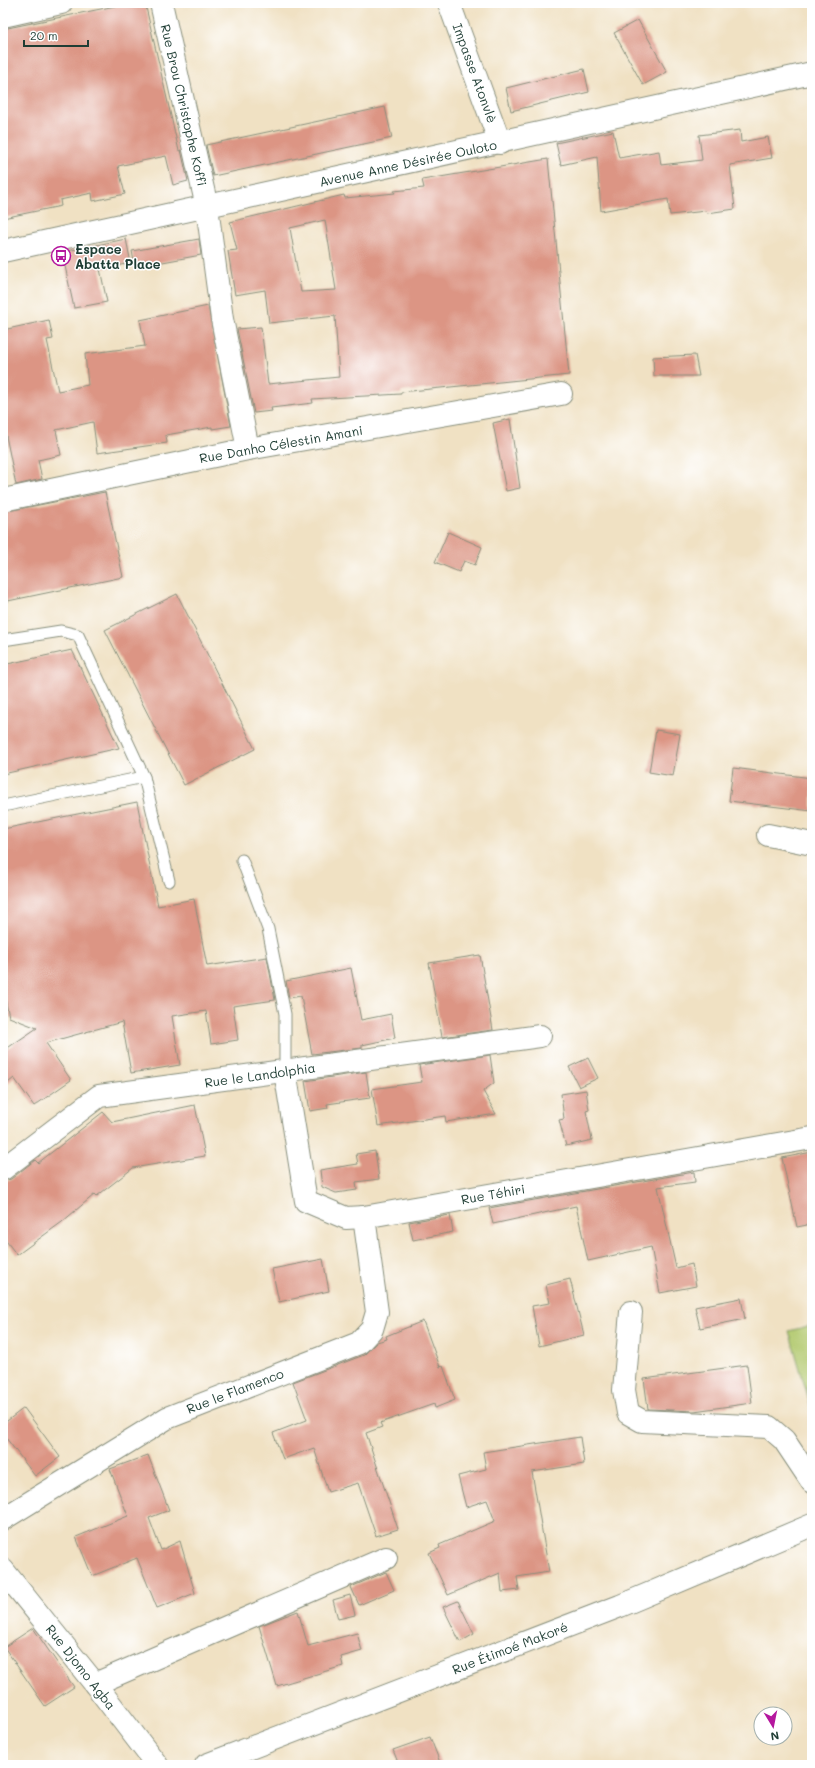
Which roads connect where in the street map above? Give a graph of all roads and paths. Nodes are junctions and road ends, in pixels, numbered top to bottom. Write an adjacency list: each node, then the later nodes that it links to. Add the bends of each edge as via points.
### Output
1 (61, 3): 4 (street)
2 (161, 3): 7 (street, Rue Brou Christophe Koffi)
3 (449, 3): 6 (street, Impasse Atonvlè)
4 (3, 16)
5 (812, 73): 6 (street, Avenue Anne Désirée Ouloto)
6 (500, 143): 7 (street, Avenue Anne Désirée Ouloto)
7 (207, 207): 8 (street, Avenue Anne Désirée Ouloto); 10 (street, Rue Brou Christophe Koffi, via 222,319)
8 (3, 252)
9 (561, 394): 10 (street, Rue Danho Célestin Amani)
10 (248, 449): 11 (street, Rue Danho Célestin Amani)
11 (3, 500)
12 (3, 640): 13 (lane, via 61,631 78,635)
13 (144, 777): 14 (lane); 18 (lane)
14 (3, 806)
15 (768, 835): 16 (street)
16 (812, 844)
17 (242, 860): 20 (lane, via 268,929 285,1014)
18 (170, 881)
19 (540, 1036): 20 (street, Rue le Landolphia)
20 (285, 1071): 22 (street, Rue le Landolphia, via 99,1096); 23 (street, Rue Téhiri, via 306,1201 346,1218)
21 (812, 1138): 23 (street, Rue Téhiri)
22 (3, 1169)
23 (364, 1217): 26 (street, Rue le Flamenco, via 377,1312 372,1329 358,1343 168,1418)
24 (631, 1312): 25 (street, via 624,1390 628,1413 642,1421 769,1427 784,1440)
25 (812, 1482)
26 (3, 1519)
27 (812, 1525): 32 (street, Rue Étimoé Makoré, via 620,1606)
28 (386, 1558): 30 (street)
29 (3, 1570): 30 (street, Rue Djomo Agba)
30 (95, 1684): 31 (street, Rue Djomo Agba)
31 (157, 1765)
32 (206, 1765)

